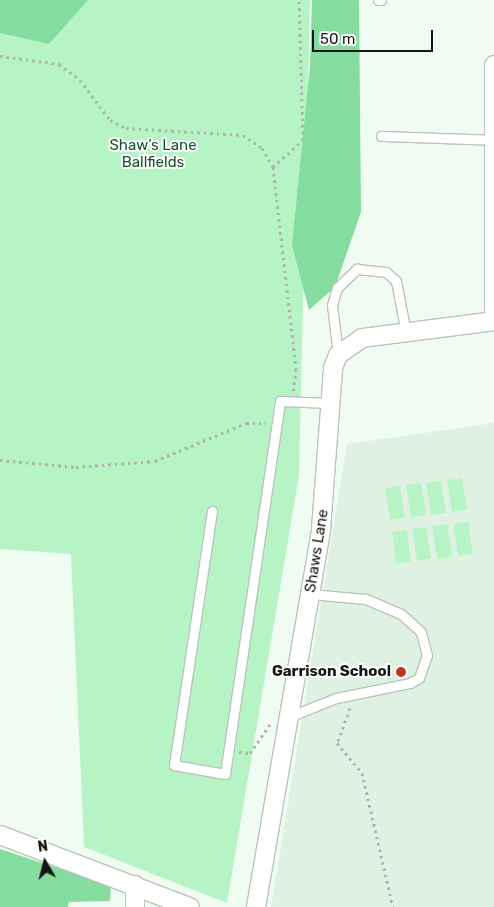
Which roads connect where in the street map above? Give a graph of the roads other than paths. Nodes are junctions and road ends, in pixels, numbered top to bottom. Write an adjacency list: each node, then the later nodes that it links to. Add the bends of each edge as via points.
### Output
1 (494, 65): 3 (street)
2 (381, 136): 3 (lane)
3 (494, 140): 4 (street)
4 (494, 160): 5 (street)
5 (494, 314)
6 (494, 321): 7 (street)
7 (406, 333): 8 (street, via 362,338); 8 (lane, via 396,282 386,272 357,269 337,288 332,305)
8 (338, 355): 9 (street, Shaws Lane)
9 (331, 403): 10 (lane, via 280,401 224,774 174,764); 11 (street, Shaws Lane, via 326,490)
10 (212, 511)
11 (310, 594): 12 (street, Shaws Lane); 12 (lane, via 365,599 401,614 421,632 427,656 419,678 410,683 336,698)
12 (291, 716): 17 (street, Shaws Lane)
13 (0, 835): 14 (street)
14 (135, 885): 15 (street); 16 (street)
15 (135, 907)
16 (190, 907)
17 (256, 907)

